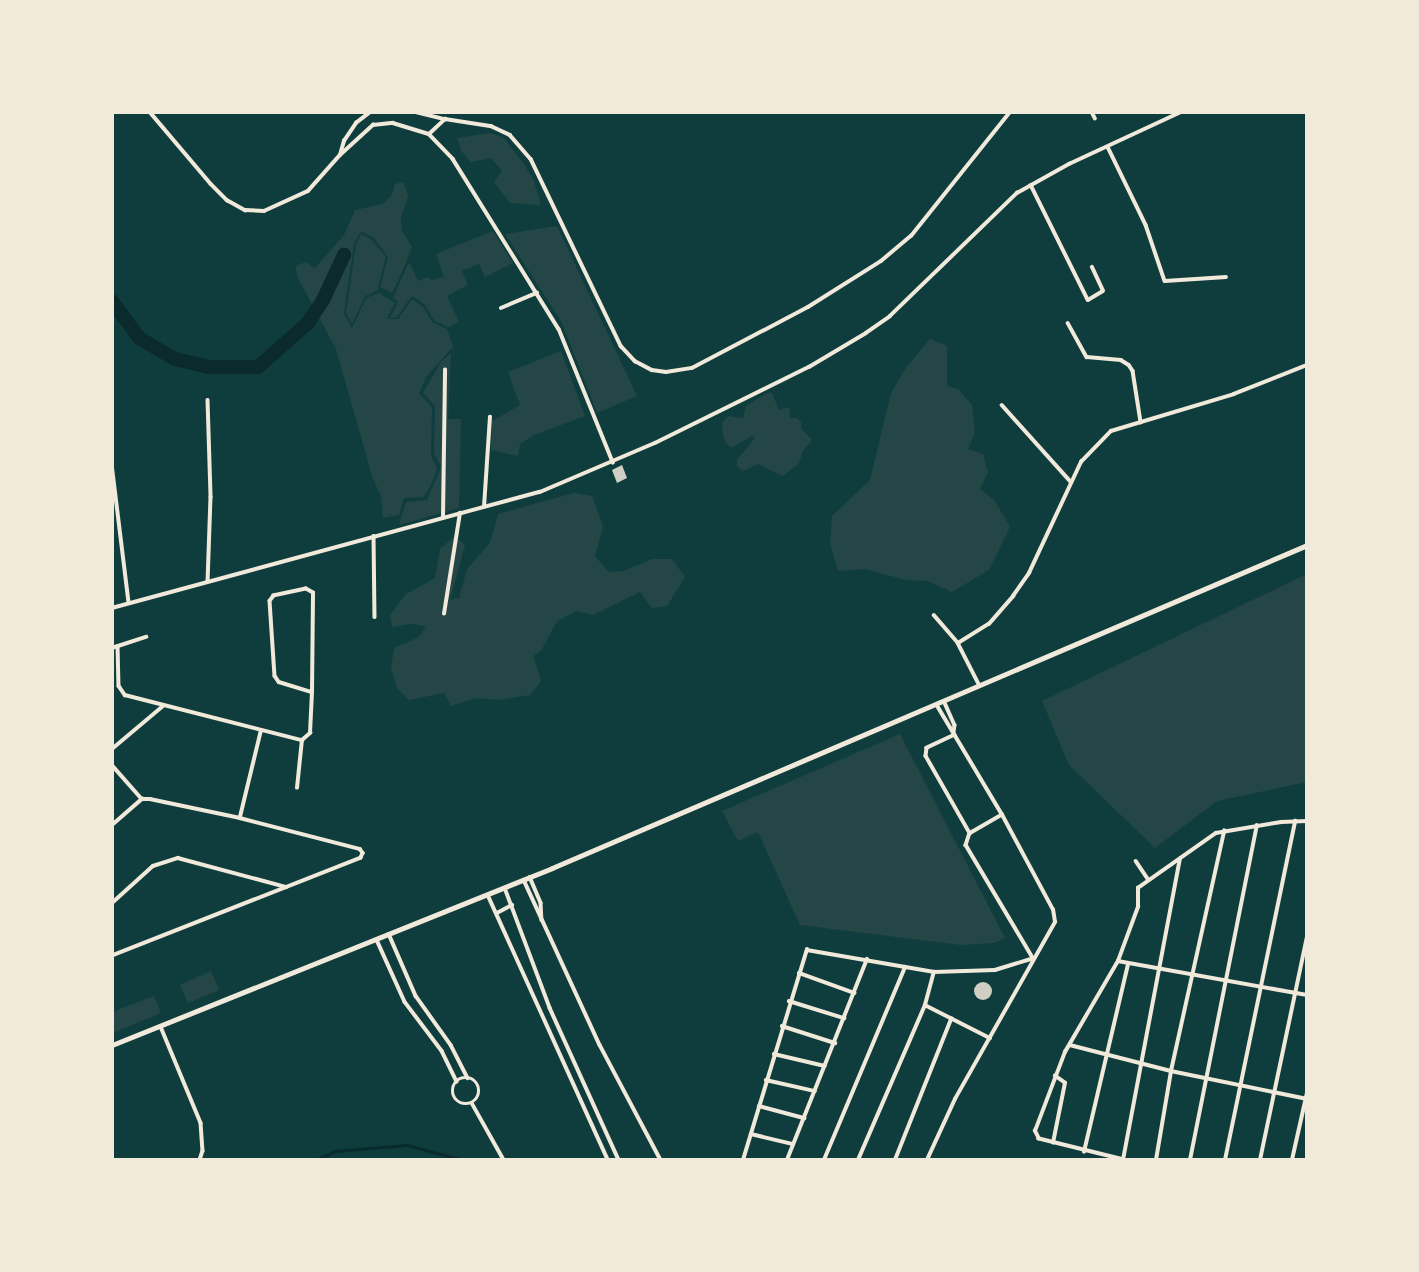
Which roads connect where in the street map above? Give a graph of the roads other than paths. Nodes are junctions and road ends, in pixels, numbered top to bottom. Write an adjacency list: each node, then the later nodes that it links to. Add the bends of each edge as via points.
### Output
1 (150, 112): 11 (street, via 211,184 244,210 264,211 308,191)
2 (370, 112): 11 (street, via 350,132)
3 (416, 112): 8 (street)
4 (1010, 112): 8 (street, via 911,236 881,261 808,307 692,368 667,372 635,361 621,346 531,159 510,135 491,126)
5 (1093, 112): 7 (street)
6 (1181, 112): 10 (street)
7 (1095, 118)
8 (445, 119): 9 (street)
9 (429, 134): 11 (street, via 393,123 373,125); 15 (street, via 453,159)
10 (1108, 147): 12 (street); 14 (street, via 1146,225 1165,281)
11 (340, 155)
12 (1031, 185): 13 (street, via 1088,300 1103,291); 24 (street, via 992,214 890,316 866,333)
13 (1092, 267)
14 (1226, 277)
15 (537, 293): 16 (street); 24 (street, via 559,329)
16 (501, 308)
17 (1068, 323): 23 (street, via 1087,356 1129,365)
18 (1307, 365): 23 (street, via 1234,394)
19 (445, 370): 29 (street)
20 (208, 400): 32 (street)
21 (1002, 405): 26 (street)
22 (490, 417): 27 (street)
23 (1141, 422): 26 (street, via 1111,431 1087,455)
24 (613, 463): 27 (street, via 540,492)
25 (112, 464): 33 (street)
26 (1071, 482): 39 (street, via 1029,573 1013,596 989,624)
27 (484, 507): 28 (street)
28 (460, 513): 29 (street); 35 (street)
29 (443, 517): 30 (street)
30 (374, 536): 32 (street); 37 (street)
31 (1307, 545): 42 (highway)
32 (208, 581): 33 (street)
33 (129, 603): 34 (street)
34 (112, 608)
35 (444, 614)
36 (934, 615): 39 (street)
37 (375, 617)
38 (146, 637): 40 (street)
39 (958, 643): 42 (street)
40 (118, 646): 41 (street); 45 (street, via 122,691)
41 (112, 648)
42 (980, 686): 44 (highway)
43 (312, 692): 43 (street, via 279,682 275,676 270,601 274,596 306,589 313,593); 49 (street, via 310,733)
44 (945, 702): 46 (highway); 48 (street)
45 (163, 706): 47 (street); 50 (street)
46 (937, 706): 48 (street); 64 (highway)
47 (261, 730): 49 (street); 55 (street)
48 (955, 734): 54 (street); 61 (street, via 927,748 926,756)
49 (302, 740): 52 (street)
50 (112, 749)
51 (112, 765): 53 (street)
52 (297, 788)
53 (142, 799): 55 (street); 58 (street)
54 (1002, 815): 61 (street); 77 (street, via 1055,915)
55 (240, 818): 66 (street, via 363,853 361,858)
56 (1295, 821): 57 (street); 59 (street); 86 (street)
57 (1307, 821)
58 (112, 825)
59 (1257, 827): 60 (street); 85 (street)
60 (1224, 831): 62 (street); 84 (street)
61 (970, 832): 77 (street, via 965,845)
62 (1181, 858): 65 (street); 81 (street)
63 (1136, 861): 65 (street)
64 (527, 879): 67 (highway); 128 (street, via 542,922 600,1045)
65 (1148, 879): 78 (street, via 1138,888 1138,906)
66 (288, 887): 69 (street, via 178,858 153,866); 75 (street)
67 (505, 888): 68 (highway); 70 (street)
68 (488, 895): 71 (street); 72 (highway)
69 (112, 903)
70 (512, 905): 71 (street); 127 (street, via 550,1008)
71 (497, 913): 126 (street)
72 (389, 934): 74 (highway); 90 (street)
73 (1307, 937): 88 (street)
74 (377, 940): 92 (street); 97 (highway)
75 (112, 957)
76 (867, 958): 80 (street); 82 (street, via 807,950); 87 (street)
77 (1032, 958): 83 (street, via 995,970); 98 (street)
78 (1118, 961): 79 (street); 101 (street)
79 (1128, 964): 81 (street); 103 (street)
80 (905, 967): 83 (street); 131 (street)
81 (1160, 971): 84 (street); 104 (street)
82 (799, 972): 87 (street); 91 (street)
83 (934, 972): 93 (street)
84 (1192, 976): 85 (street); 106 (street)
85 (1228, 981): 86 (street); 108 (street)
86 (1261, 987): 88 (street); 112 (street)
87 (855, 993): 94 (street)
88 (1296, 993): 89 (street); 114 (street)
89 (1307, 995)
90 (416, 996): 92 (street); 109 (street)
91 (789, 1001): 94 (street); 96 (street)
92 (405, 1002): 111 (street, via 442,1051)
93 (925, 1005): 95 (street); 132 (street)
94 (844, 1018): 99 (street)
95 (951, 1019): 98 (street); 133 (street)
96 (782, 1026): 99 (street); 102 (street)
97 (161, 1027): 100 (highway); 124 (street, via 201,1123)
98 (990, 1038): 134 (street)
99 (835, 1043): 105 (street)
100 (112, 1045)
101 (1069, 1045): 103 (street); 107 (street)
102 (774, 1054): 105 (street); 110 (street)
103 (1108, 1054): 104 (street); 123 (street)
104 (1139, 1062): 106 (street); 135 (street)
105 (825, 1066): 113 (street)
106 (1171, 1071): 108 (street); 136 (street)
107 (1055, 1076): 121 (street, via 1065,1083); 121 (street, via 1035,1131 1039,1139)
108 (1206, 1077): 112 (street); 137 (street)
109 (468, 1078): 111 (street); 117 (street, via 479,1091)
110 (766, 1080): 113 (street); 118 (street)
111 (457, 1082): 117 (street, via 456,1099)
112 (1239, 1084): 114 (street); 138 (street)
113 (815, 1091): 119 (street)
114 (1273, 1091): 116 (street); 139 (street)
115 (1307, 1093): 116 (street)
116 (1306, 1099): 140 (street)
117 (471, 1103): 125 (street)
118 (759, 1106): 119 (street); 120 (street)
119 (804, 1118): 122 (street)
120 (750, 1134): 122 (street); 129 (street)
121 (1053, 1143): 123 (street)
122 (793, 1144): 130 (street)
123 (1084, 1152): 135 (street)
124 (200, 1160)
125 (504, 1160)
126 (608, 1160)
127 (619, 1160)
128 (661, 1160)
129 (744, 1160)
130 (787, 1160)
131 (824, 1160)
132 (858, 1160)
133 (895, 1160)
134 (927, 1160)
135 (1123, 1160)
136 (1156, 1160)
137 (1190, 1160)
138 (1225, 1160)
139 (1260, 1160)
140 (1293, 1160)

